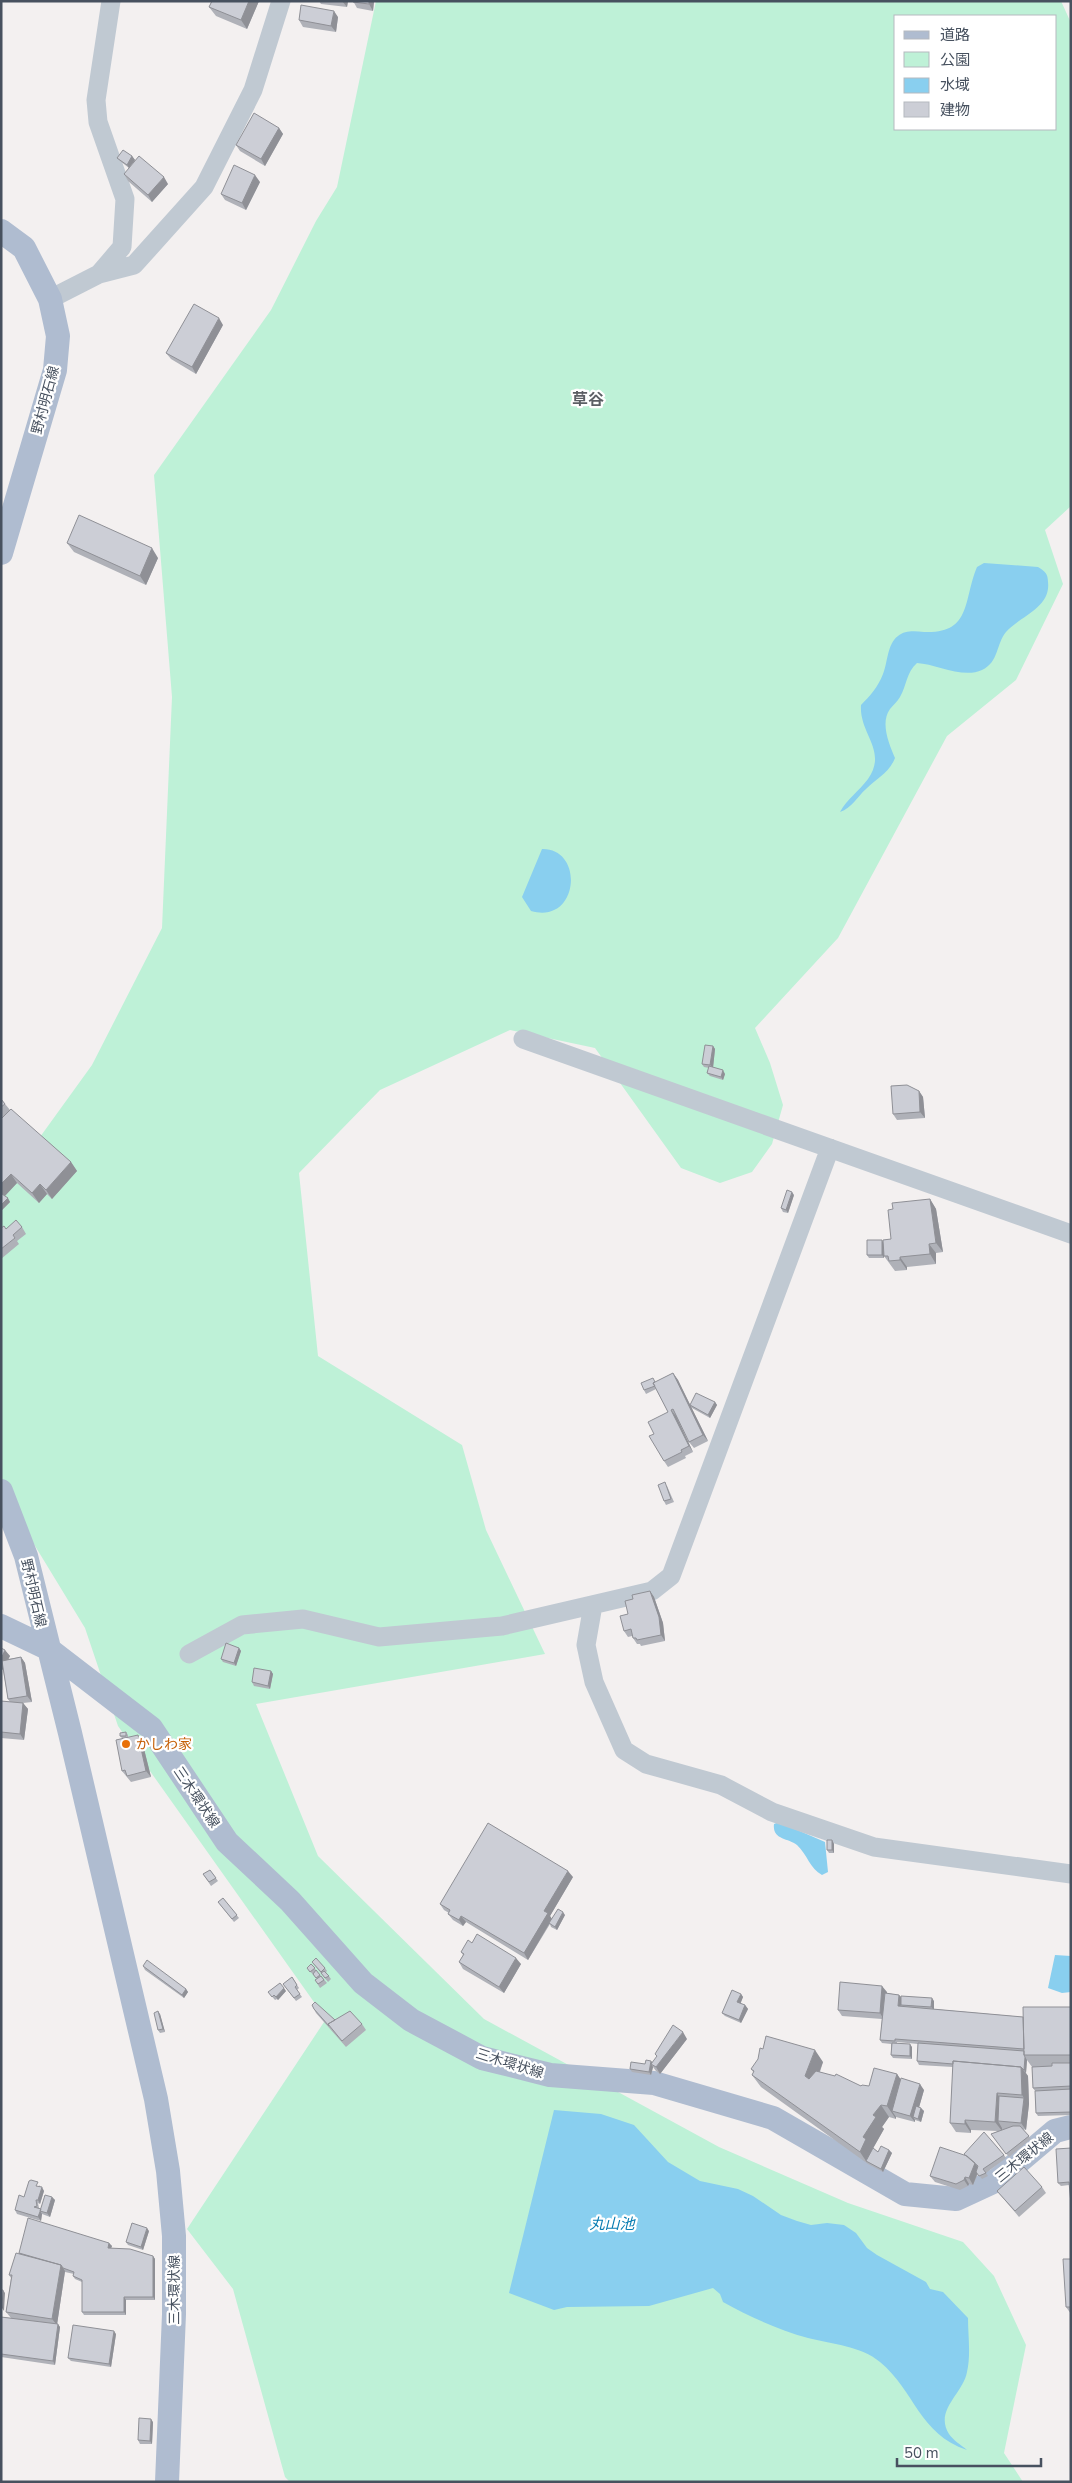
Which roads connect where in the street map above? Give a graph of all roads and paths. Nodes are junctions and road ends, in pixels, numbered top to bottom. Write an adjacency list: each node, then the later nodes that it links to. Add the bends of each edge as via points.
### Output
1 (111, 1): 4 (street, via 96,100 98,122 125,199 122,247)
2 (281, 1): 4 (street, via 253,90 204,187 134,265)
3 (1, 231): 5 (main road, 野村明石線, via 24,248)
4 (99, 274): 5 (street)
5 (50, 299): 6 (main road, 野村明石線, via 58,336 55,370)
6 (1, 553)
7 (523, 1039): 8 (street)
8 (830, 1148): 9 (street); 11 (street, via 671,1576 652,1591)
9 (1071, 1234)
10 (1, 1491): 13 (main road, 野村明石線, via 26,1556)
11 (593, 1605): 14 (street, via 502,1626 379,1637 303,1619 242,1625); 15 (street, via 586,1645 594,1682 624,1750 646,1764 721,1785 772,1812 874,1847)
12 (1, 1626): 13 (main road, 野村明石線)
13 (47, 1648): 16 (main road, 三木環状線, via 151,1728 227,1842 290,1901 363,1983 411,2020 482,2058 550,2075 654,2082 773,2118 905,2194 956,2199 997,2180 1056,2131); 17 (main road, 三木環状線, via 156,2099 168,2171 174,2236 174,2314)
14 (189, 1654)
15 (1071, 1874)
16 (1071, 2127)
17 (168, 2482)

